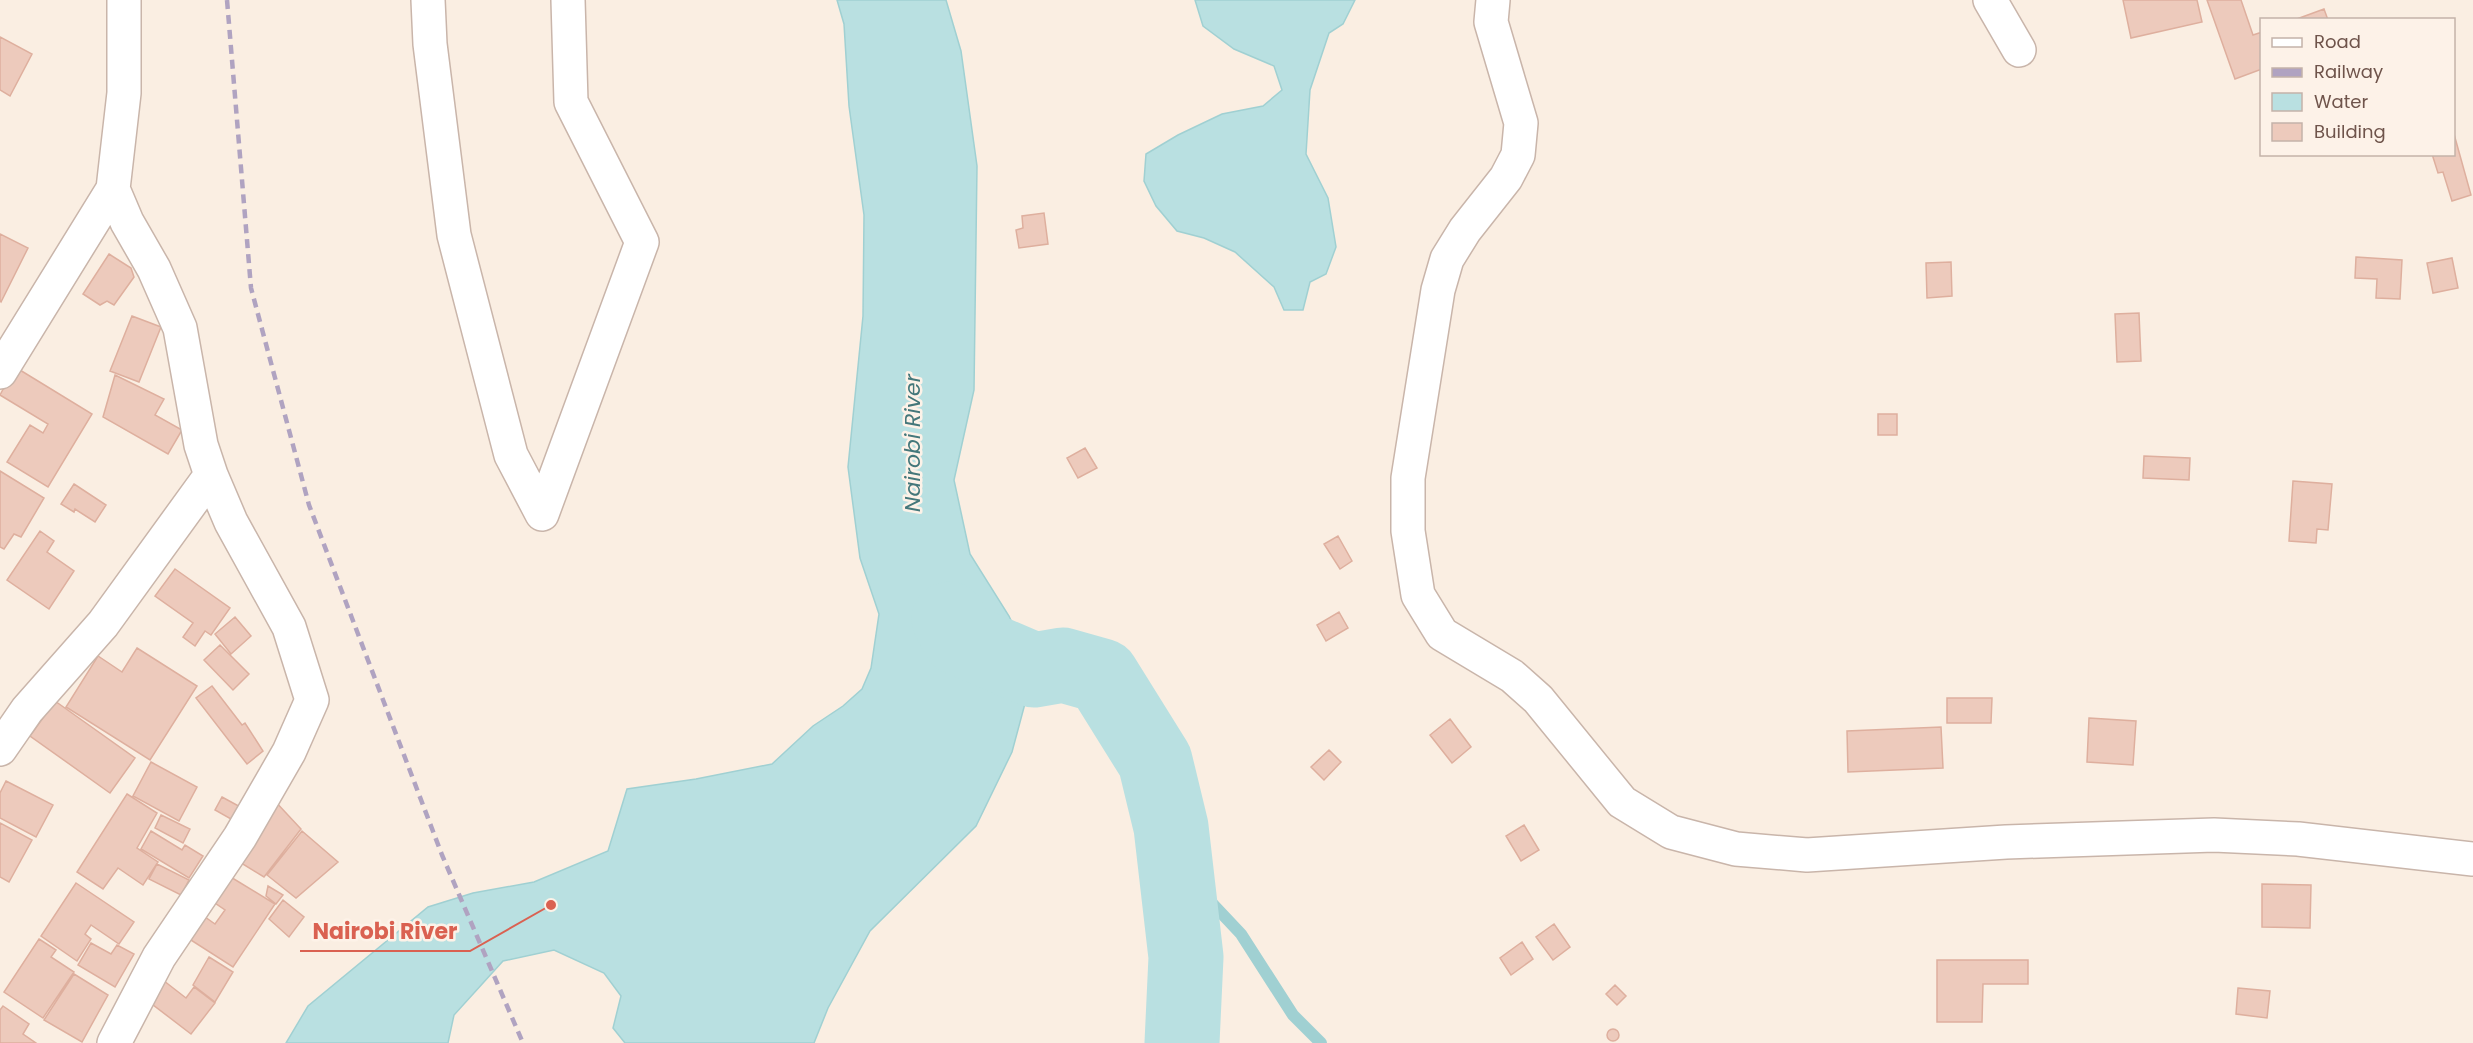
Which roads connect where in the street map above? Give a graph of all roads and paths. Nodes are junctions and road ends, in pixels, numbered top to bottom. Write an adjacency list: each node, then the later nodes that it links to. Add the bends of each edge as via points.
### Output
1 (124, 0): 7 (street, via 124,93)
2 (428, 0): 3 (street, via 454,235 511,455 542,514 642,242 571,102)
3 (568, 0)
4 (1493, 0): 11 (street, via 1491,22 1521,123 1518,155 1447,260 1437,290 1407,478 1408,531 1416,584 1418,595 1442,634 1512,676 1538,699 1622,802 1671,832 1736,849 1807,855 2006,842 2214,835 2298,838)
5 (1990, 0): 6 (street)
6 (2019, 50)
7 (113, 189): 8 (street); 9 (street, via 180,328 201,445)
8 (0, 372)
9 (211, 475): 10 (street, via 103,624 27,710); 12 (street, via 231,522 289,627 312,700 289,752 240,837 159,957)
10 (0, 749)
11 (2473, 859)
12 (114, 1043)

